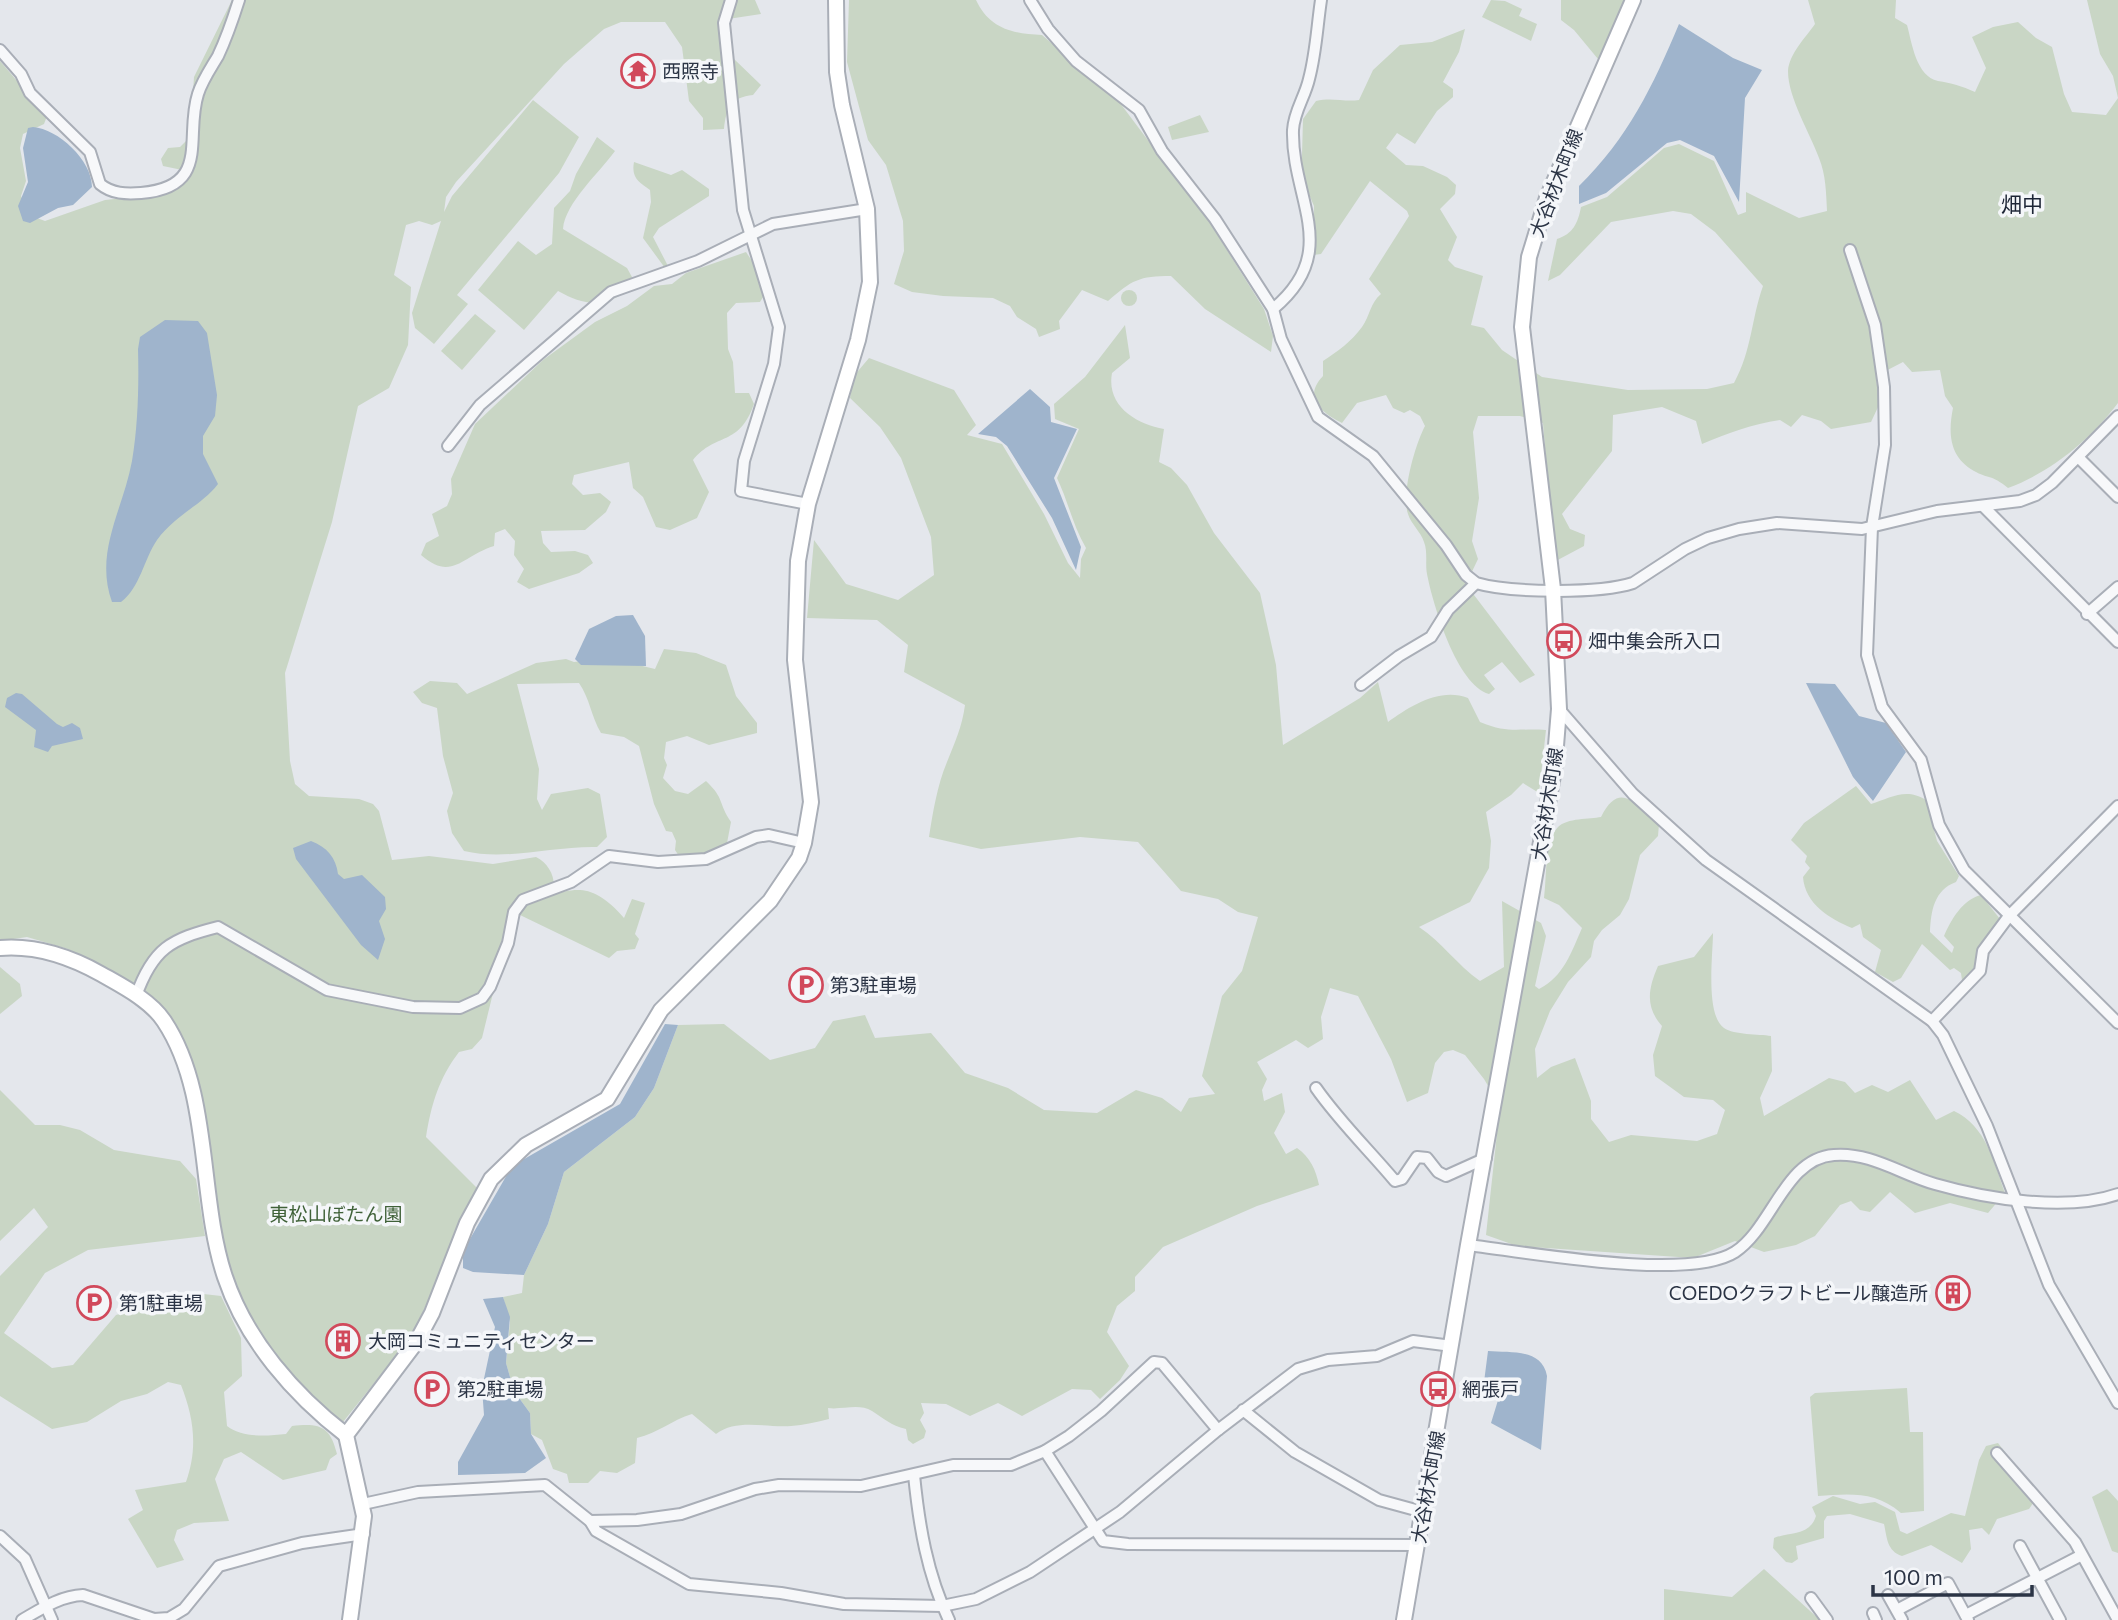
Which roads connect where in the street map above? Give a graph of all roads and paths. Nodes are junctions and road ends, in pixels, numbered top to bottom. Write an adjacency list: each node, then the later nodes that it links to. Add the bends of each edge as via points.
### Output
1 (239, 0): 7 (street, via 230,30 197,95 189,165 177,181 158,191 114,192 100,184 90,152 30,93)
2 (731, 0): 9 (street, via 724,23)
3 (836, 0): 8 (street, via 842,105)
4 (1030, 0): 11 (street, via 1076,61 1139,110 1152,136 1215,219)
5 (1321, 0): 11 (street, via 1317,48 1293,129 1296,170 1310,220 1309,246 1303,275)
6 (1633, 0): 21 (street, 大谷材木町線, via 1547,198 1525,282 1522,327)
7 (0, 50)
8 (867, 209): 9 (street, via 773,224); 16 (street, via 866,306)
9 (749, 235): 13 (street, via 677,269 611,292 480,405); 16 (street, via 772,299 779,339 744,461 741,491)
10 (1850, 250): 18 (street, via 1875,325 1884,387 1885,445)
11 (1273, 309): 19 (street, via 1281,339 1318,417 1373,456)
12 (2118, 416): 14 (street)
13 (448, 446)
14 (2079, 458): 15 (street); 17 (street, via 2036,495)
15 (2118, 497)
16 (808, 504): 27 (street, via 794,605 795,660 811,802)
17 (1983, 506): 18 (street, via 1937,511); 22 (street)
18 (1872, 527): 21 (street, via 1759,525 1707,538 1633,583 1570,592); 28 (street, via 1867,655 1882,707 1921,760 1938,825 1955,858)
19 (1476, 583): 21 (street); 24 (street, via 1448,610 1431,637)
20 (2118, 587): 22 (street)
21 (1553, 589): 25 (street, 大谷材木町線)
22 (2087, 614): 23 (street)
23 (2118, 642)
24 (1361, 685)
25 (1559, 709): 31 (street, via 1633,794 1706,860); 34 (street, 大谷材木町線, via 1550,794)
26 (2118, 806): 28 (street)
27 (804, 843): 30 (street, via 769,835 706,859 658,862 609,856 571,882 523,900 514,912 508,943 490,987 482,998 460,1008 413,1007 327,990 218,927 160,950 150,961); 42 (street, via 770,901 661,1010 607,1099 526,1145 491,1179 467,1223 417,1342)
28 (2009, 916): 31 (street, via 1983,951 1980,971); 32 (street)
29 (0, 948): 30 (street, via 25,946 54,953 85,965)
30 (136, 996): 42 (street, via 163,1020 182,1059 196,1112 216,1244 241,1315 298,1392)
31 (1932, 1021): 36 (street, via 1987,1126)
32 (2118, 1023)
33 (1316, 1088): 34 (street, via 1395,1181 1402,1179 1417,1157 1427,1158 1446,1176)
34 (1486, 1158): 37 (street, 大谷材木町線)
35 (2118, 1194): 36 (street, via 2062,1204)
36 (2013, 1199): 37 (street, via 1937,1185 1889,1165 1837,1155 1823,1157 1802,1170 1736,1251 1703,1264 1582,1259); 39 (street, via 2049,1285)
37 (1468, 1245): 38 (street, 大谷材木町線)
38 (1452, 1346): 40 (street, via 1413,1341 1368,1358 1318,1362 1288,1374); 47 (street, 大谷材木町線)
39 (2118, 1403)
40 (1243, 1410): 41 (street); 47 (street, via 1296,1451 1379,1500)
41 (1218, 1430): 43 (street, via 1162,1363 1154,1362 1101,1411); 49 (street)
42 (346, 1435): 46 (street)
43 (1045, 1451): 45 (street, via 1011,1465 953,1465); 49 (street)
44 (1997, 1453): 54 (street, via 2075,1542)
45 (914, 1475): 48 (street, via 861,1486 779,1485 681,1514); 59 (street, via 919,1525)
46 (363, 1504): 48 (street, via 418,1492 537,1483 551,1488); 50 (street)
47 (1423, 1513): 52 (street, 大谷材木町線)
48 (590, 1521): 59 (street, via 596,1531 689,1584 844,1605)
49 (1096, 1529): 52 (street, via 1103,1541 1128,1544); 59 (street, via 1005,1585 976,1599)
50 (364, 1534): 58 (street, via 302,1543 219,1566 184,1609 169,1618 154,1619 83,1595); 64 (street)
51 (0, 1535): 58 (street, via 25,1559)
52 (1417, 1545): 66 (street, 大谷材木町線)
53 (2020, 1546): 55 (street)
54 (2080, 1556): 55 (street); 69 (street)
55 (2037, 1580): 61 (street); 68 (street)
56 (1888, 1595): 60 (street)
57 (1811, 1598): 67 (street)
58 (46, 1606): 62 (street); 63 (street)
59 (942, 1606): 65 (street)
60 (1899, 1615): 61 (street, via 1948,1583)
61 (1967, 1617)
62 (22, 1620)
63 (52, 1620)
64 (350, 1620)
65 (949, 1620)
66 (1405, 1620)
67 (1826, 1620)
68 (2060, 1620)
69 (2118, 1620)

